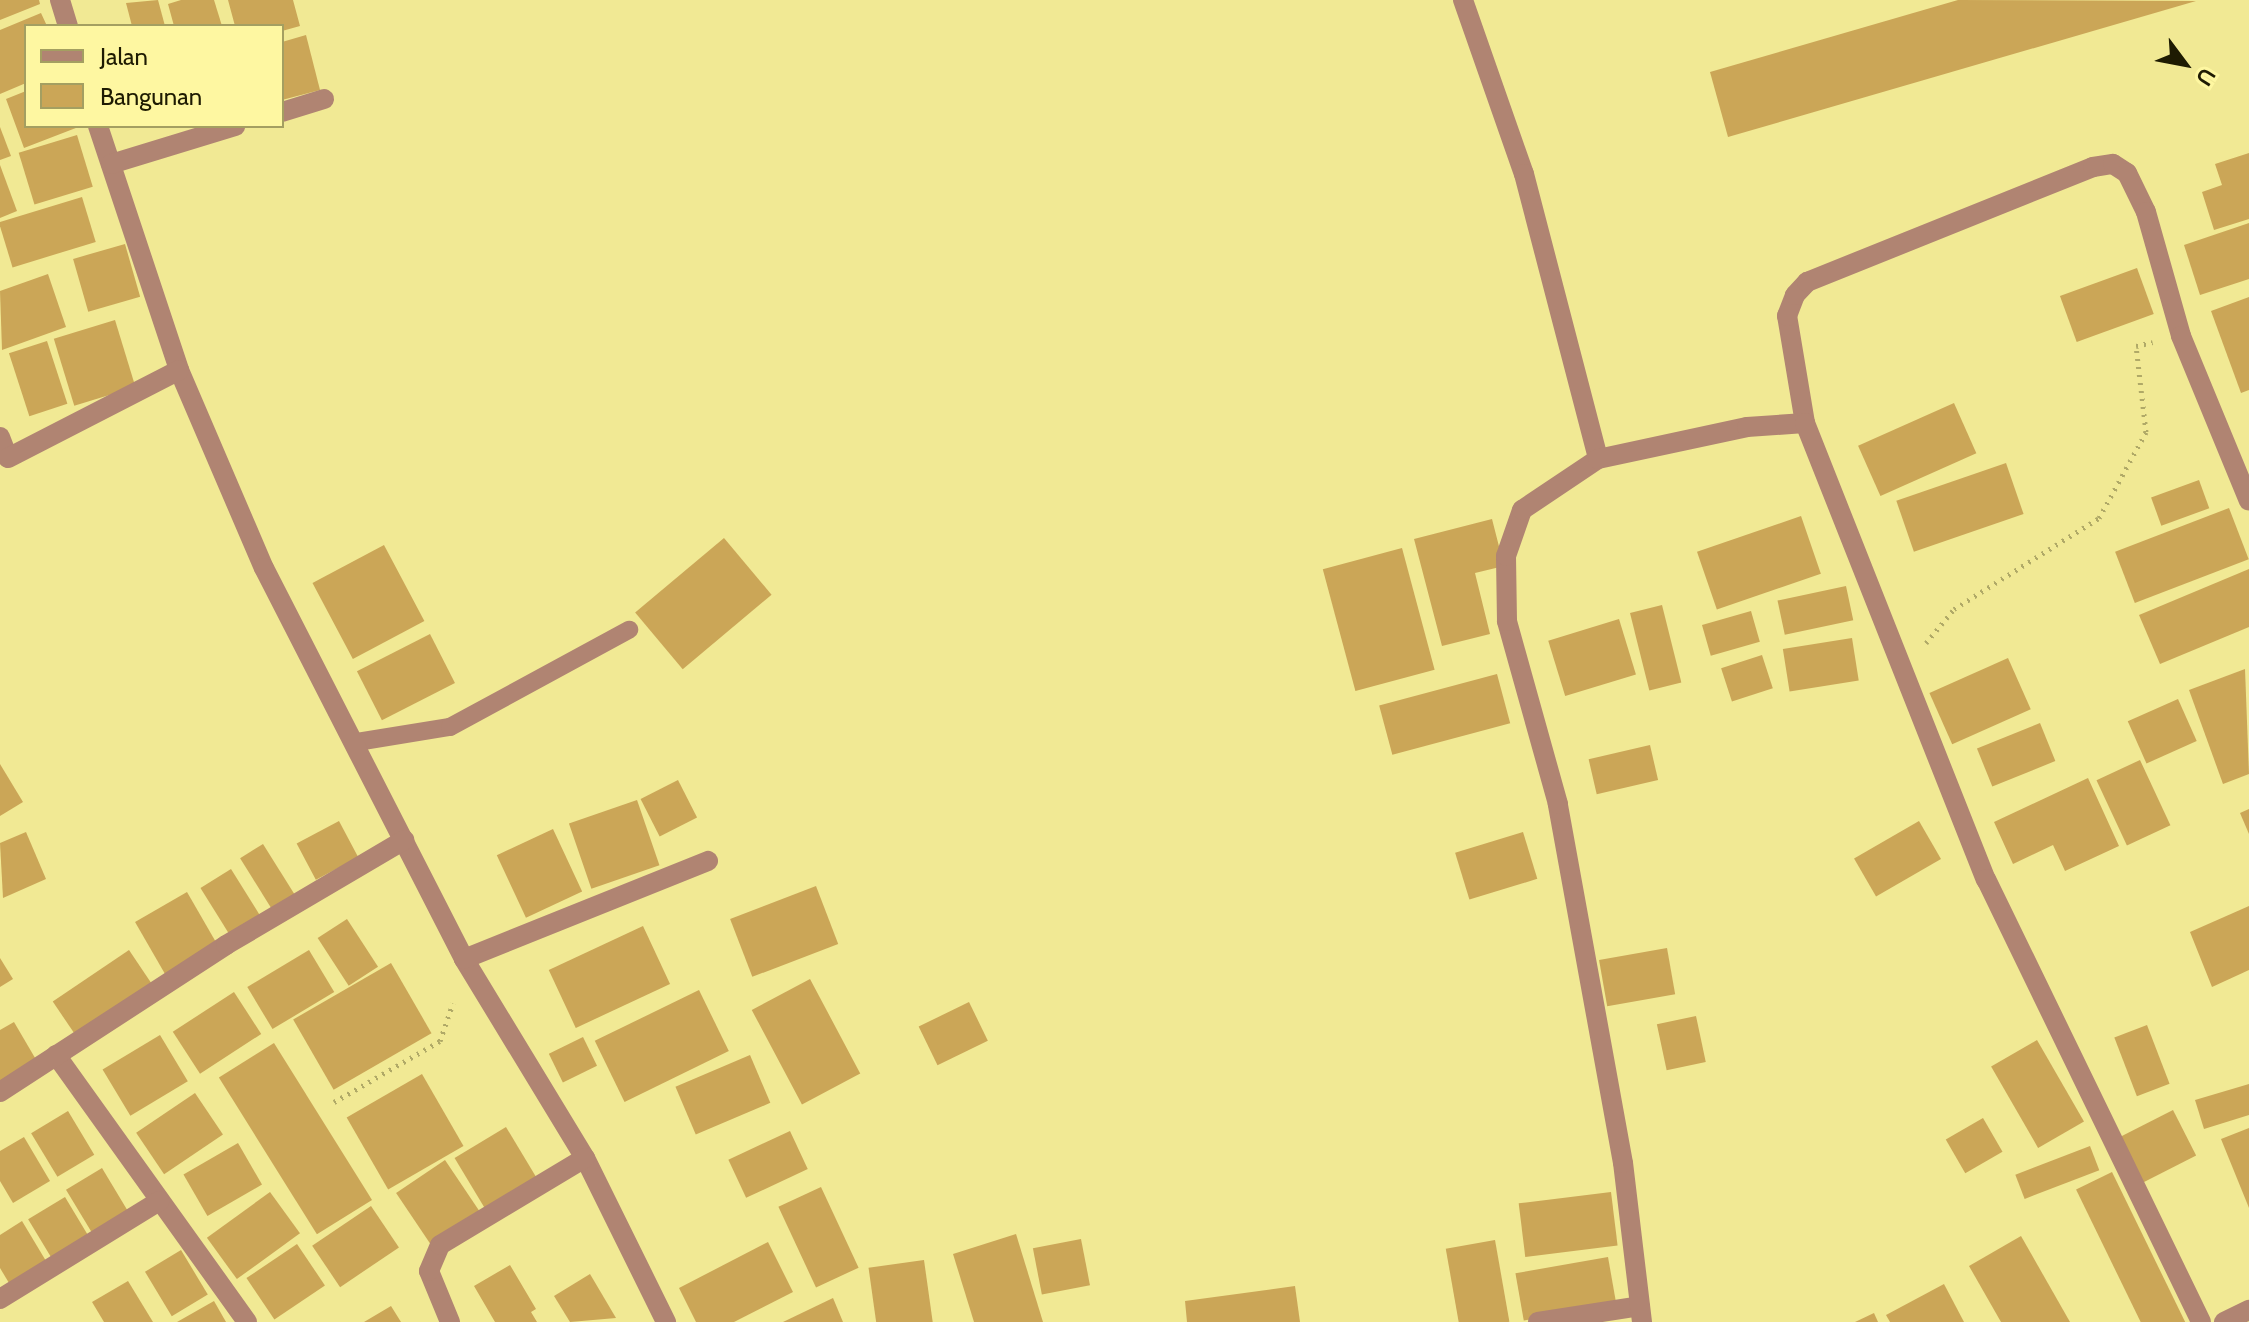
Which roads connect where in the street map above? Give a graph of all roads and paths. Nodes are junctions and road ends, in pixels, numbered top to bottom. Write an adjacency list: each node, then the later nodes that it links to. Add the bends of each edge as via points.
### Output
1 (60, 0): 3 (street)
2 (1463, 0): 13 (street, via 1524,174)
3 (67, 24)
4 (324, 99): 5 (street)
5 (284, 111)
6 (99, 128): 8 (street)
7 (228, 128): 8 (street)
8 (111, 164): 10 (street)
9 (2181, 336): 11 (street, via 2146,212 2127,173 2113,164 2093,167 1807,282 1787,316); 14 (street); 16 (path, via 2136,346 2146,432 2099,518 1954,609)
10 (179, 370): 12 (street, via 8,458); 17 (street, via 264,568)
11 (1805, 423): 13 (street, via 1747,427); 16 (street)
12 (0, 437)
13 (1598, 459): 28 (street, via 1522,510 1506,556 1507,621 1558,804 1626,1176)
14 (2249, 501)
15 (629, 630): 17 (lane, via 450,727)
16 (1904, 670): 33 (street, via 1986,879)
17 (357, 742): 18 (street)
18 (404, 840): 20 (street); 21 (street, via 226,945)
19 (708, 861): 20 (street)
20 (464, 959): 23 (path, via 440,1041); 24 (street)
21 (56, 1055): 22 (street); 25 (street)
22 (0, 1092)
23 (334, 1102)
24 (585, 1158): 30 (street, via 440,1245 429,1271); 31 (street)
25 (159, 1201): 26 (street); 29 (street)
26 (0, 1299)
27 (2249, 1310): 34 (street)
28 (1641, 1314): 32 (street)
29 (247, 1322)
30 (450, 1322)
31 (666, 1322)
32 (1538, 1322)
33 (2201, 1322)
34 (2224, 1322)

